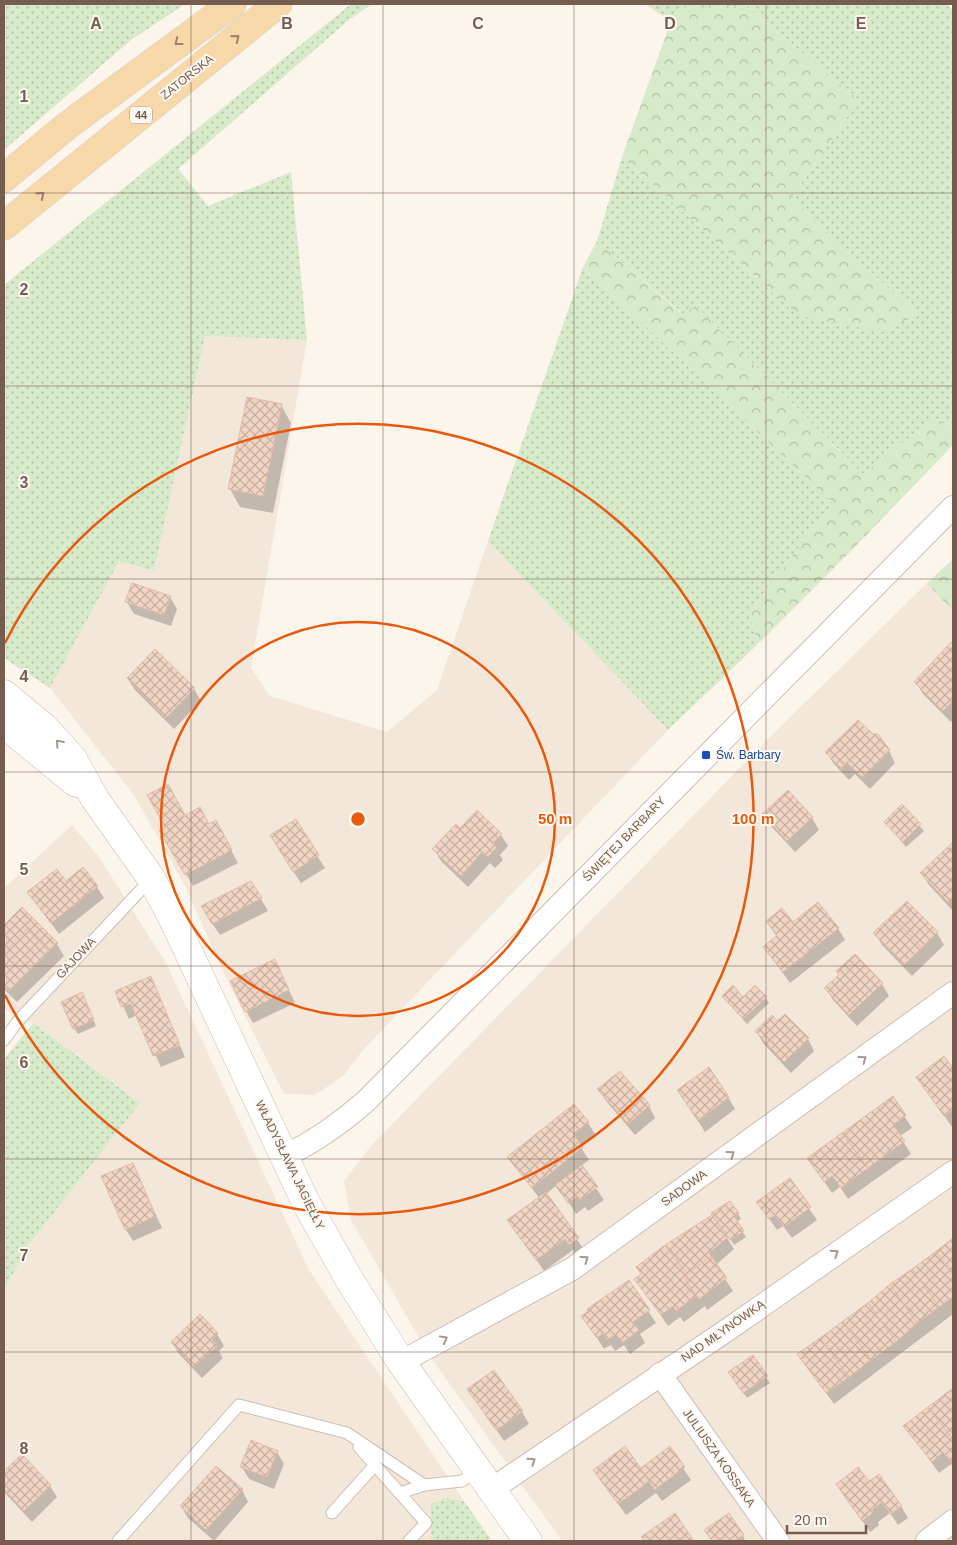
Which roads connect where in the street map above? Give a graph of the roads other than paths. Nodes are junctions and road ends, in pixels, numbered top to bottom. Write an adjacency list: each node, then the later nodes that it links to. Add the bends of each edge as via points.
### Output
1 (232, 4): 3 (main road, one-way to 3, via 68,125)
2 (278, 4): 4 (main road, ZATORSKA / 44, one-way to 2)
3 (4, 178)
4 (4, 226)
5 (953, 507): 12 (street, ŚWIĘTEJ BARBARY, via 366,1101 316,1141)
6 (4, 694): 8 (street, WŁADYSŁAWA JAGIEŁŁY, one-way to 6, via 73,759 44,727)
7 (4, 724): 8 (street, WŁADYSŁAWA JAGIEŁŁY)
8 (95, 799): 9 (street, WŁADYSŁAWA JAGIEŁŁY)
9 (151, 878): 11 (lane, GAJOWA); 12 (street, WŁADYSŁAWA JAGIEŁŁY)
10 (953, 993): 14 (street, SADOWA, one-way to 10, via 572,1269)
11 (4, 1040)
12 (285, 1156): 14 (street, WŁADYSŁAWA JAGIEŁŁY, via 310,1210)
13 (953, 1172): 15 (street, NAD MŁYNÓWKĄ, one-way to 13)
14 (401, 1362): 18 (street, WŁADYSŁAWA JAGIEŁŁY)
15 (660, 1374): 18 (street, NAD MŁYNÓWKĄ, one-way to 15); 26 (street, JULIUSZA KOSSAKA)
16 (348, 1433): 17 (lane); 19 (lane); 23 (lane, via 239,1405)
17 (375, 1465): 20 (lane); 21 (lane)
18 (485, 1479): 19 (lane); 25 (street, WŁADYSŁAWA JAGIEŁŁY)
19 (424, 1485): 20 (lane)
20 (400, 1493): 24 (lane, via 426,1523)
21 (332, 1513)
22 (953, 1521): 27 (street)
23 (118, 1541)
24 (409, 1541)
25 (528, 1541)
26 (778, 1541)
27 (927, 1541)

